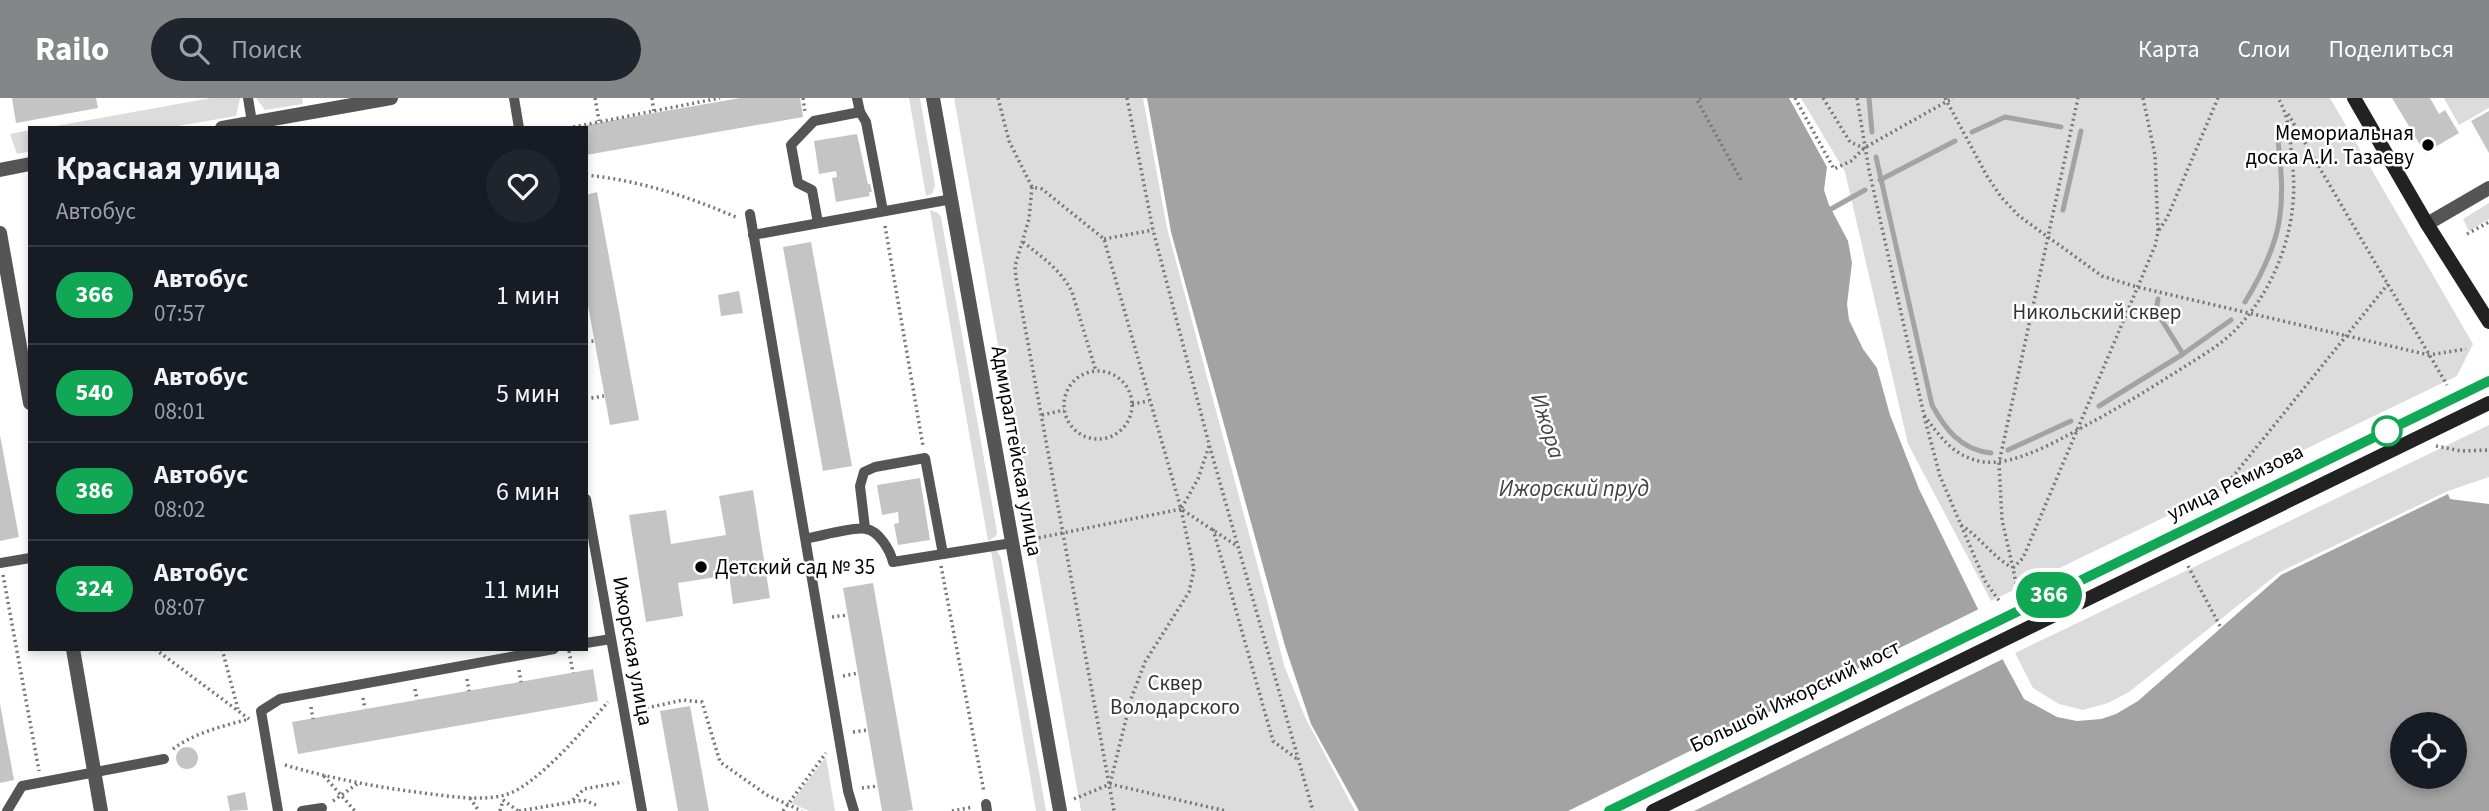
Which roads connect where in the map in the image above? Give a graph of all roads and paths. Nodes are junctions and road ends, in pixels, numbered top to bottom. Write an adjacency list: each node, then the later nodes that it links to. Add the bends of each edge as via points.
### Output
1 (248, 98): 26 (lane)
2 (391, 98): 28 (street)
3 (514, 98): 30 (lane)
4 (595, 98): 27 (path)
5 (652, 98): 23 (path)
6 (720, 98): 21 (path)
7 (857, 98): 24 (lane)
8 (933, 98): 39 (street, Адмиралтейская улица)
9 (998, 98): 37 (path, via 1009,141)
10 (1127, 98): 45 (path)
11 (1701, 98): 36 (path, via 1697,100)
12 (1795, 98): 32 (path, via 1834,169)
13 (1822, 98): 32 (path, via 1850,142)
14 (1857, 98): 32 (path)
15 (1953, 98): 22 (path)
16 (2078, 98): 49 (path)
17 (2143, 98): 46 (path, via 2155,155)
18 (2218, 98): 46 (path)
19 (2278, 98): 25 (path)
20 (2354, 98): 44 (main road)
21 (713, 100): 23 (path)
22 (1946, 100): 32 (path); 49 (path, via 2001,197)
23 (654, 112): 27 (path)
24 (859, 112): 40 (lane, via 866,122); 42 (lane, via 814,121 791,145 798,183 812,190)
25 (2286, 112): 52 (path); 54 (path, via 2294,181 2290,226 2279,262)
26 (252, 122): 28 (street); 29 (street)
27 (599, 122): 31 (path)
28 (276, 123)
29 (232, 126)
30 (519, 126)
31 (578, 126)
32 (1864, 148): 72 (path)
33 (28, 164): 34 (street)
34 (0, 170)
35 (588, 175): 43 (path, via 624,179 684,195)
36 (1741, 180)
37 (1032, 187): 50 (path, via 1042,189); 51 (path)
38 (2489, 188): 44 (street)
39 (952, 199): 40 (lane); 88 (street, Адмиралтейская улица)
40 (883, 211): 42 (lane); 77 (path)
41 (2489, 222): 48 (path)
42 (818, 223): 43 (lane)
43 (752, 224): 86 (lane)
44 (2427, 224): 55 (main road)
45 (1153, 230): 50 (path); 74 (path)
46 (2158, 232): 53 (path)
47 (0, 233): 64 (street)
48 (2467, 234)
49 (2048, 237): 53 (path, via 2102,276); 78 (path)
50 (1104, 239): 67 (path)
51 (1023, 242): 61 (path, via 1066,281); 71 (path, via 1016,278)
52 (2388, 284): 56 (path); 60 (path)
53 (2137, 287): 54 (path); 73 (path)
54 (2250, 313): 56 (path); 73 (path, via 2222,342)
55 (2489, 322)
56 (2346, 336): 60 (path); 79 (path)
57 (594, 341): 58 (path)
58 (588, 342)
59 (2466, 349): 60 (path)
60 (2429, 355): 63 (path)
61 (1096, 371): 69 (path, via 1117,376); 70 (path, via 1075,379 1064,399)
62 (2489, 381): 97 (main road, улица Ремизова)
63 (2448, 387)
64 (28, 392)
65 (604, 396): 66 (path)
66 (588, 399)
67 (1149, 401): 69 (path); 80 (path)
68 (2489, 403): 99 (main road, улица Ремизова)
69 (1132, 404): 70 (path, via 1125,426 1107,439 1084,437 1074,430)
70 (1064, 410): 71 (path)
71 (1042, 415): 85 (path)
72 (1924, 415): 78 (path, via 1957,452); 82 (path, via 1931,449)
73 (2078, 429): 78 (path); 93 (path, via 2023,558)
74 (1209, 444): 80 (path, via 1198,479); 89 (path)
75 (2434, 446): 76 (path)
76 (2489, 450)
77 (925, 458): 83 (lane, via 864,472 860,486); 90 (lane)
78 (1998, 463): 93 (path, via 2002,520)
79 (2214, 500)
80 (1181, 509): 84 (path); 85 (path); 121 (path, via 1193,580 1145,662)
81 (588, 510): 100 (lane, Ижорская улица)
82 (1960, 524): 93 (path); 96 (path, via 1984,581)
83 (865, 528): 86 (lane); 90 (lane, via 890,552 893,562)
84 (1213, 528): 89 (path); 114 (path, via 1273,741)
85 (1062, 532): 87 (path); 121 (path)
86 (806, 539): 112 (lane)
87 (1028, 540)
88 (1012, 543): 90 (lane); 144 (street, Адмиралтейская улица)
89 (1239, 548): 114 (path)
90 (943, 554): 130 (path, via 940,562)
91 (28, 558): 92 (lane)
92 (1, 563): 119 (path)
93 (2013, 568): 95 (path)
94 (2192, 573): 98 (path)
95 (2018, 595)
96 (2001, 604)
97 (1999, 620): 148 (main road, Большой Ижорский мост)
98 (2220, 626)
99 (2007, 637): 149 (main road, Большой Ижорский мост)
100 (611, 639): 101 (lane); 108 (lane, Ижорская улица)
101 (588, 643)
102 (74, 651): 116 (street)
103 (158, 651): 109 (path)
104 (223, 651): 109 (path)
105 (543, 651): 111 (lane, via 280,699 261,711)
106 (569, 651): 107 (path)
107 (573, 673)
108 (623, 702): 123 (path, via 612,697 550,763); 128 (path, via 642,709 702,702 720,762); 139 (lane, Ижорская улица)
109 (238, 711): 110 (path)
110 (249, 719): 111 (path); 113 (path, via 194,737)
111 (263, 727): 115 (lane)
112 (840, 735): 128 (path); 142 (lane)
113 (164, 759): 116 (lane)
114 (1298, 760): 147 (path)
115 (269, 761): 117 (path); 133 (lane)
116 (94, 772): 119 (lane); 132 (street)
117 (324, 776): 120 (path); 122 (path)
118 (627, 781): 126 (path, via 584,789)
119 (41, 782): 131 (lane, via 22,786)
120 (357, 784): 122 (path); 124 (path)
121 (1110, 784): 125 (path); 145 (path); 146 (path)
122 (342, 795): 129 (path); 135 (path)
123 (504, 797): 124 (path); 137 (path); 138 (path)
124 (470, 799): 136 (path)
125 (1074, 799)
126 (572, 801): 127 (path); 138 (path)
127 (596, 804)
128 (788, 805): 140 (path); 141 (path)
129 (322, 808): 134 (lane)
130 (986, 808): 143 (path)
131 (7, 811)
132 (101, 811)
133 (278, 811)
134 (302, 811)
135 (355, 811)
136 (479, 811)
137 (500, 811)
138 (519, 811)
139 (642, 811)
140 (783, 811)
141 (802, 811)
142 (854, 811)
143 (952, 811)
144 (1060, 811)
145 (1114, 811)
146 (1226, 811)
147 (1312, 811)
148 (1610, 811)
149 (1653, 811)

